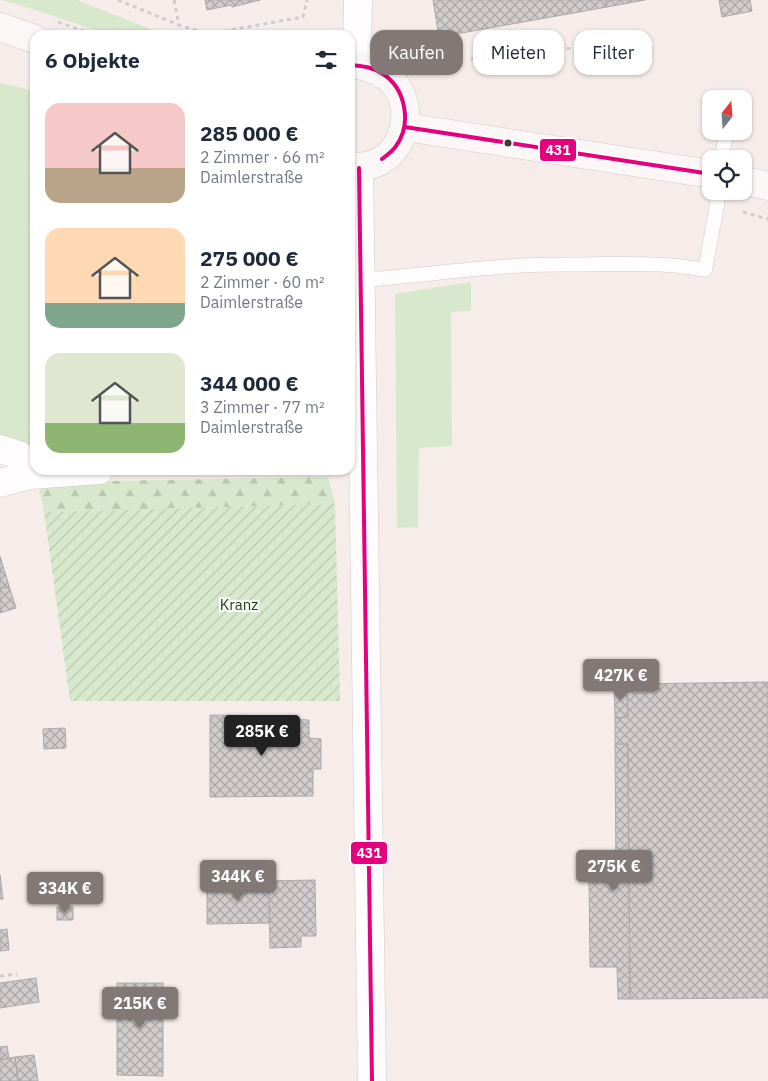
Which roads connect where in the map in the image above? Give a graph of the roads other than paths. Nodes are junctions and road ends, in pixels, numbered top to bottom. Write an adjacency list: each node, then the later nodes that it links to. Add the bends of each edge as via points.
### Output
1 (358, 0): 4 (street)
2 (0, 27): 3 (main road)
3 (30, 37)
4 (355, 48)
5 (355, 64): 6 (main road, via 379,70 392,80 406,110)
6 (405, 126): 7 (main road, via 389,155 375,164); 8 (main road)
7 (355, 167)
8 (702, 173)
9 (752, 182): 11 (main road)
10 (355, 186): 13 (street)
11 (768, 186)
12 (717, 200): 13 (lane, via 705,270 646,264 535,264)
13 (360, 280): 15 (street)
14 (0, 449): 16 (street, via 19,455)
15 (357, 463): 19 (street)
16 (30, 473)
17 (31, 475): 18 (street)
18 (0, 483)
19 (372, 1081)

